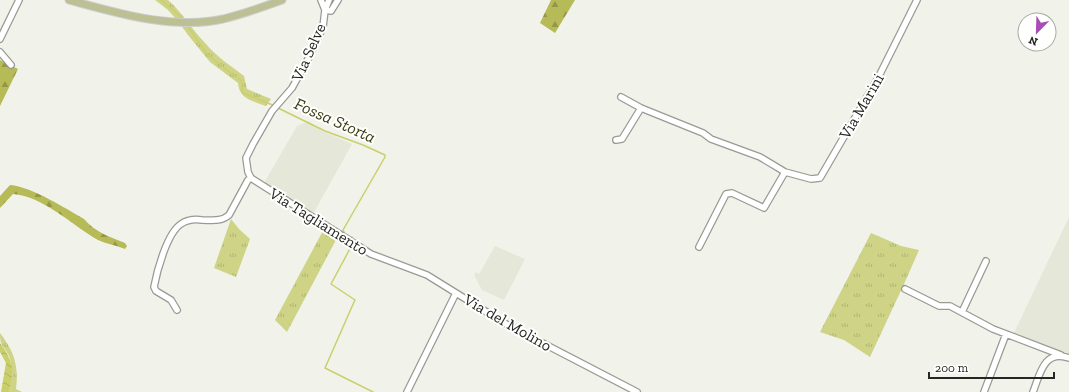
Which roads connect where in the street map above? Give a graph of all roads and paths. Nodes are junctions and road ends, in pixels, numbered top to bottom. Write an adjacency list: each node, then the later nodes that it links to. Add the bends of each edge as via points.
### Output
1 (19, 0): 9 (street)
2 (69, 0): 3 (main road, via 130,16 192,23 222,19)
3 (282, 0)
4 (321, 0): 8 (street, Via Selve)
5 (329, 0): 8 (street, Via Selve)
6 (338, 0): 8 (street, Via Selve, via 331,11)
7 (917, 0): 16 (street, Via Marini, via 877,80 820,178 811,179)
8 (325, 10): 14 (street, Via Selve, via 323,27 308,59 292,88)
9 (0, 38)
10 (0, 52): 11 (street)
11 (11, 65)
12 (621, 97): 13 (street, Via Marini)
13 (641, 108): 15 (street, via 622,139); 16 (street, Via Marini, via 703,133 711,139 760,157)
14 (272, 111): 17 (street, Via Tagliamento, via 246,158)
15 (616, 140)
16 (785, 172): 18 (street, via 764,208 731,193 726,194)
17 (251, 178): 21 (street, Via Tagliamento, via 377,257 427,275); 22 (street, via 226,218 189,221 174,231 161,258 154,287 171,300)
18 (699, 247)
19 (986, 261): 23 (street)
20 (905, 289): 23 (street, via 939,306 950,306)
21 (456, 292): 27 (street, Via del Molino); 28 (street, Via del Molino, via 506,324)
22 (176, 310)
23 (962, 312): 24 (street)
24 (1006, 334): 25 (street); 29 (street)
25 (1061, 355): 26 (street); 30 (street, via 1053,357 1044,365)
26 (1069, 358)
27 (407, 392)
28 (637, 392)
29 (984, 392)
30 (1033, 392)

